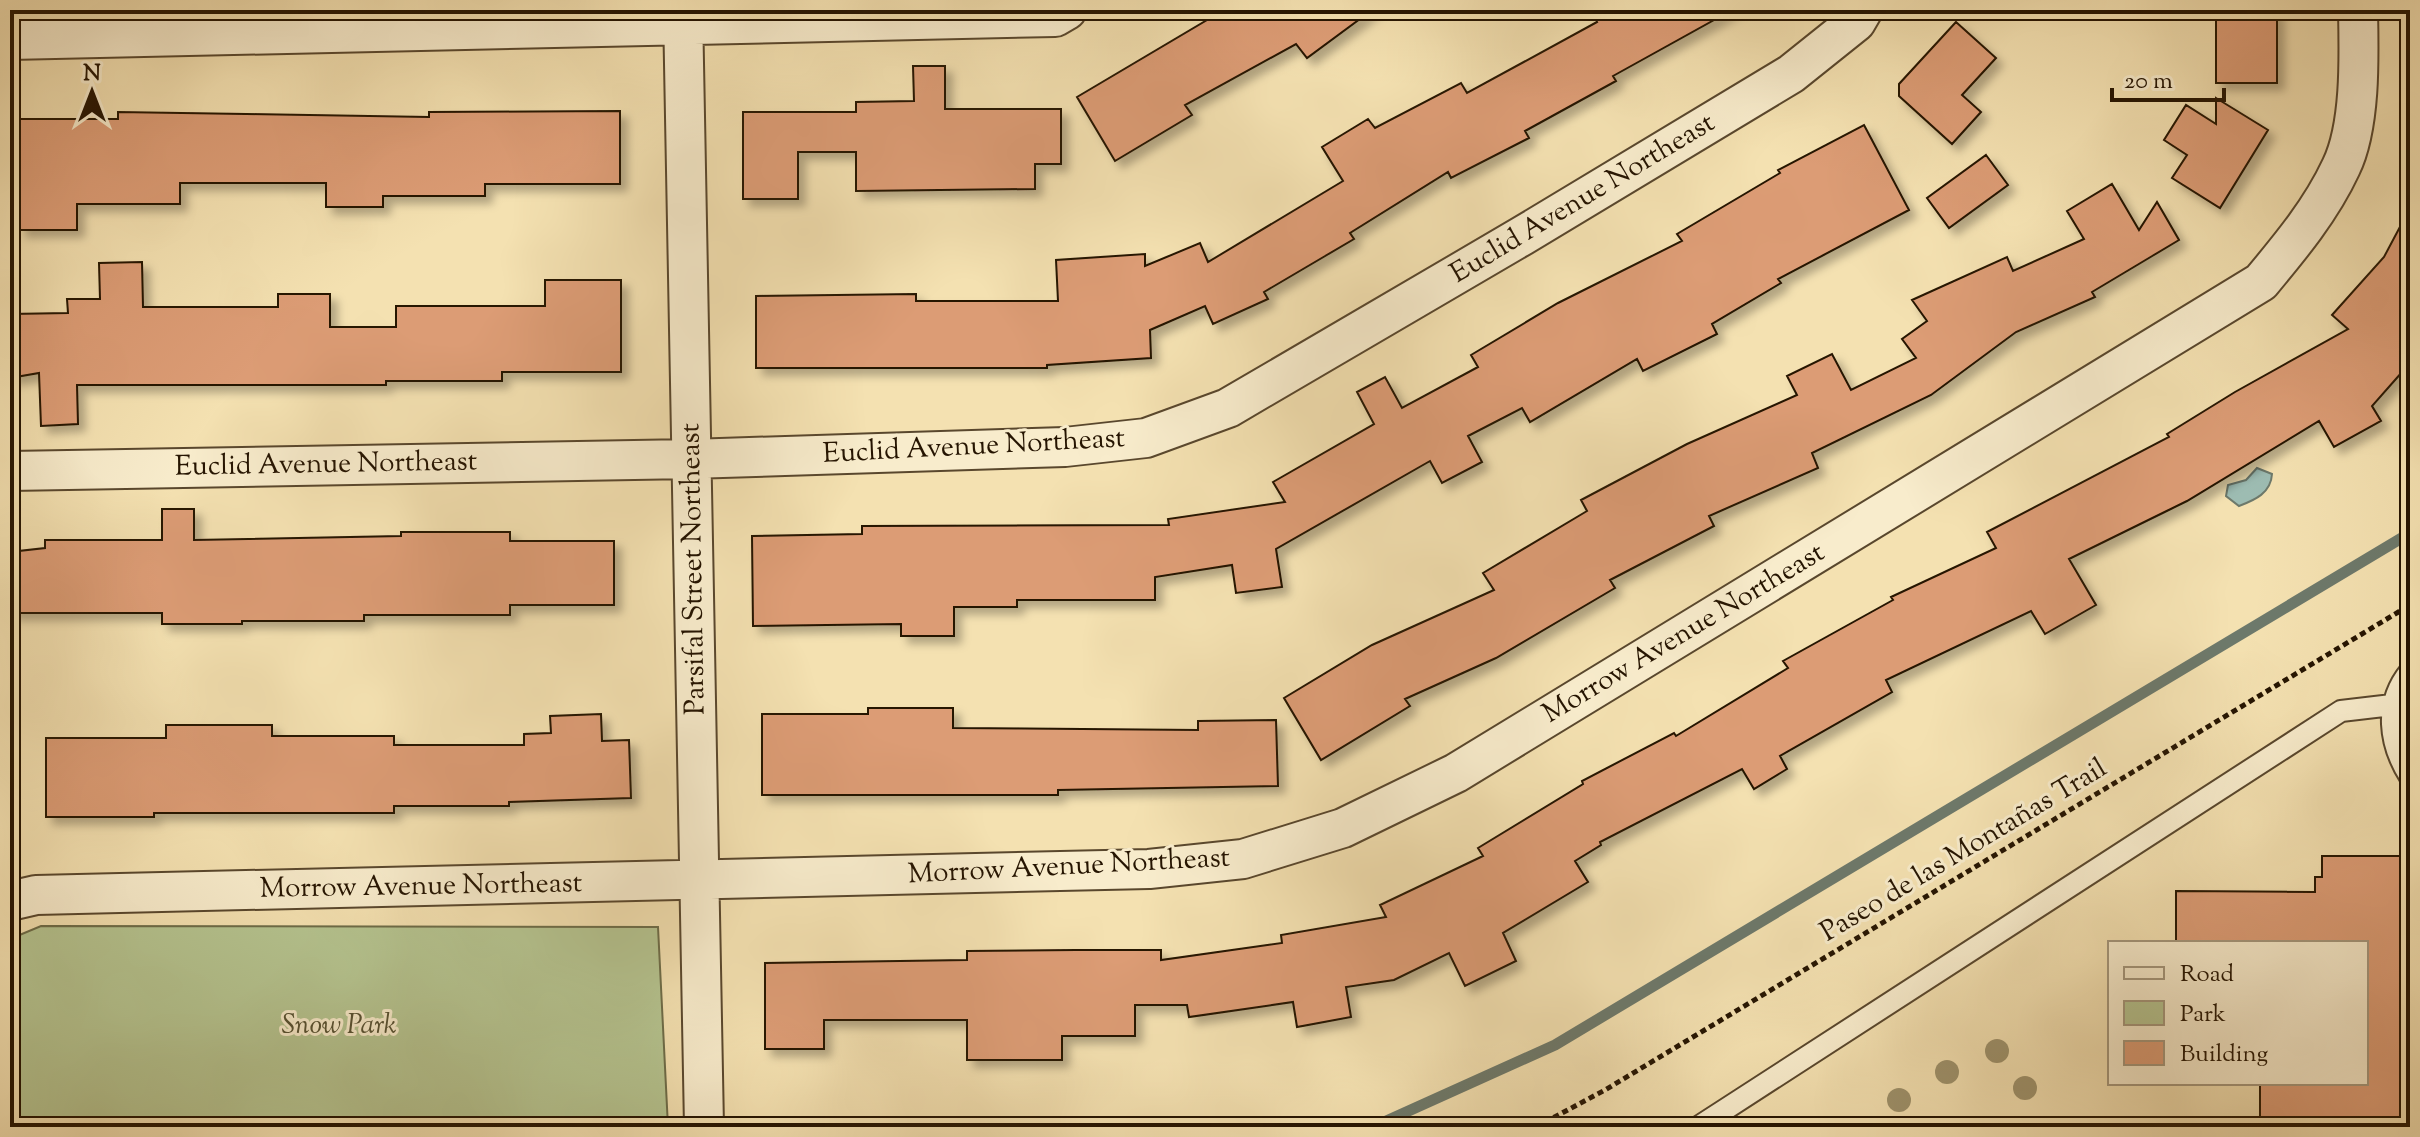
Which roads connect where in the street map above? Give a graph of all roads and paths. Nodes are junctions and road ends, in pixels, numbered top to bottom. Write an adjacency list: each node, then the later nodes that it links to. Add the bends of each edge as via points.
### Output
1 (1067, 10): 4 (street, via 1055,17)
2 (1863, 10): 6 (street, Euclid Avenue Northeast, via 1856,22 1791,74 1228,408 1146,438 1065,447)
3 (2358, 10): 12 (street, Morrow Avenue Northeast, via 2359,85 2343,165 2310,223 2261,282 1456,773 1343,828 1243,859 1149,869)
4 (683, 19): 5 (street); 6 (street, Parsifal Street Northeast)
5 (10, 40)
6 (690, 459): 7 (street, Euclid Avenue Northeast); 12 (street, Parsifal Street Northeast)
7 (10, 471)
8 (2410, 605): 15 (path, Paseo de las Montañas Trail)
9 (2410, 671): 10 (lane)
10 (2392, 705): 11 (lane, via 2397,757); 16 (lane, via 2341,711)
11 (2410, 777)
12 (702, 881): 13 (street, Morrow Avenue Northeast, via 36,895); 14 (street, Parsifal Street Northeast)
13 (10, 901)
14 (704, 1127)
15 (1536, 1127)
16 (1698, 1127)

